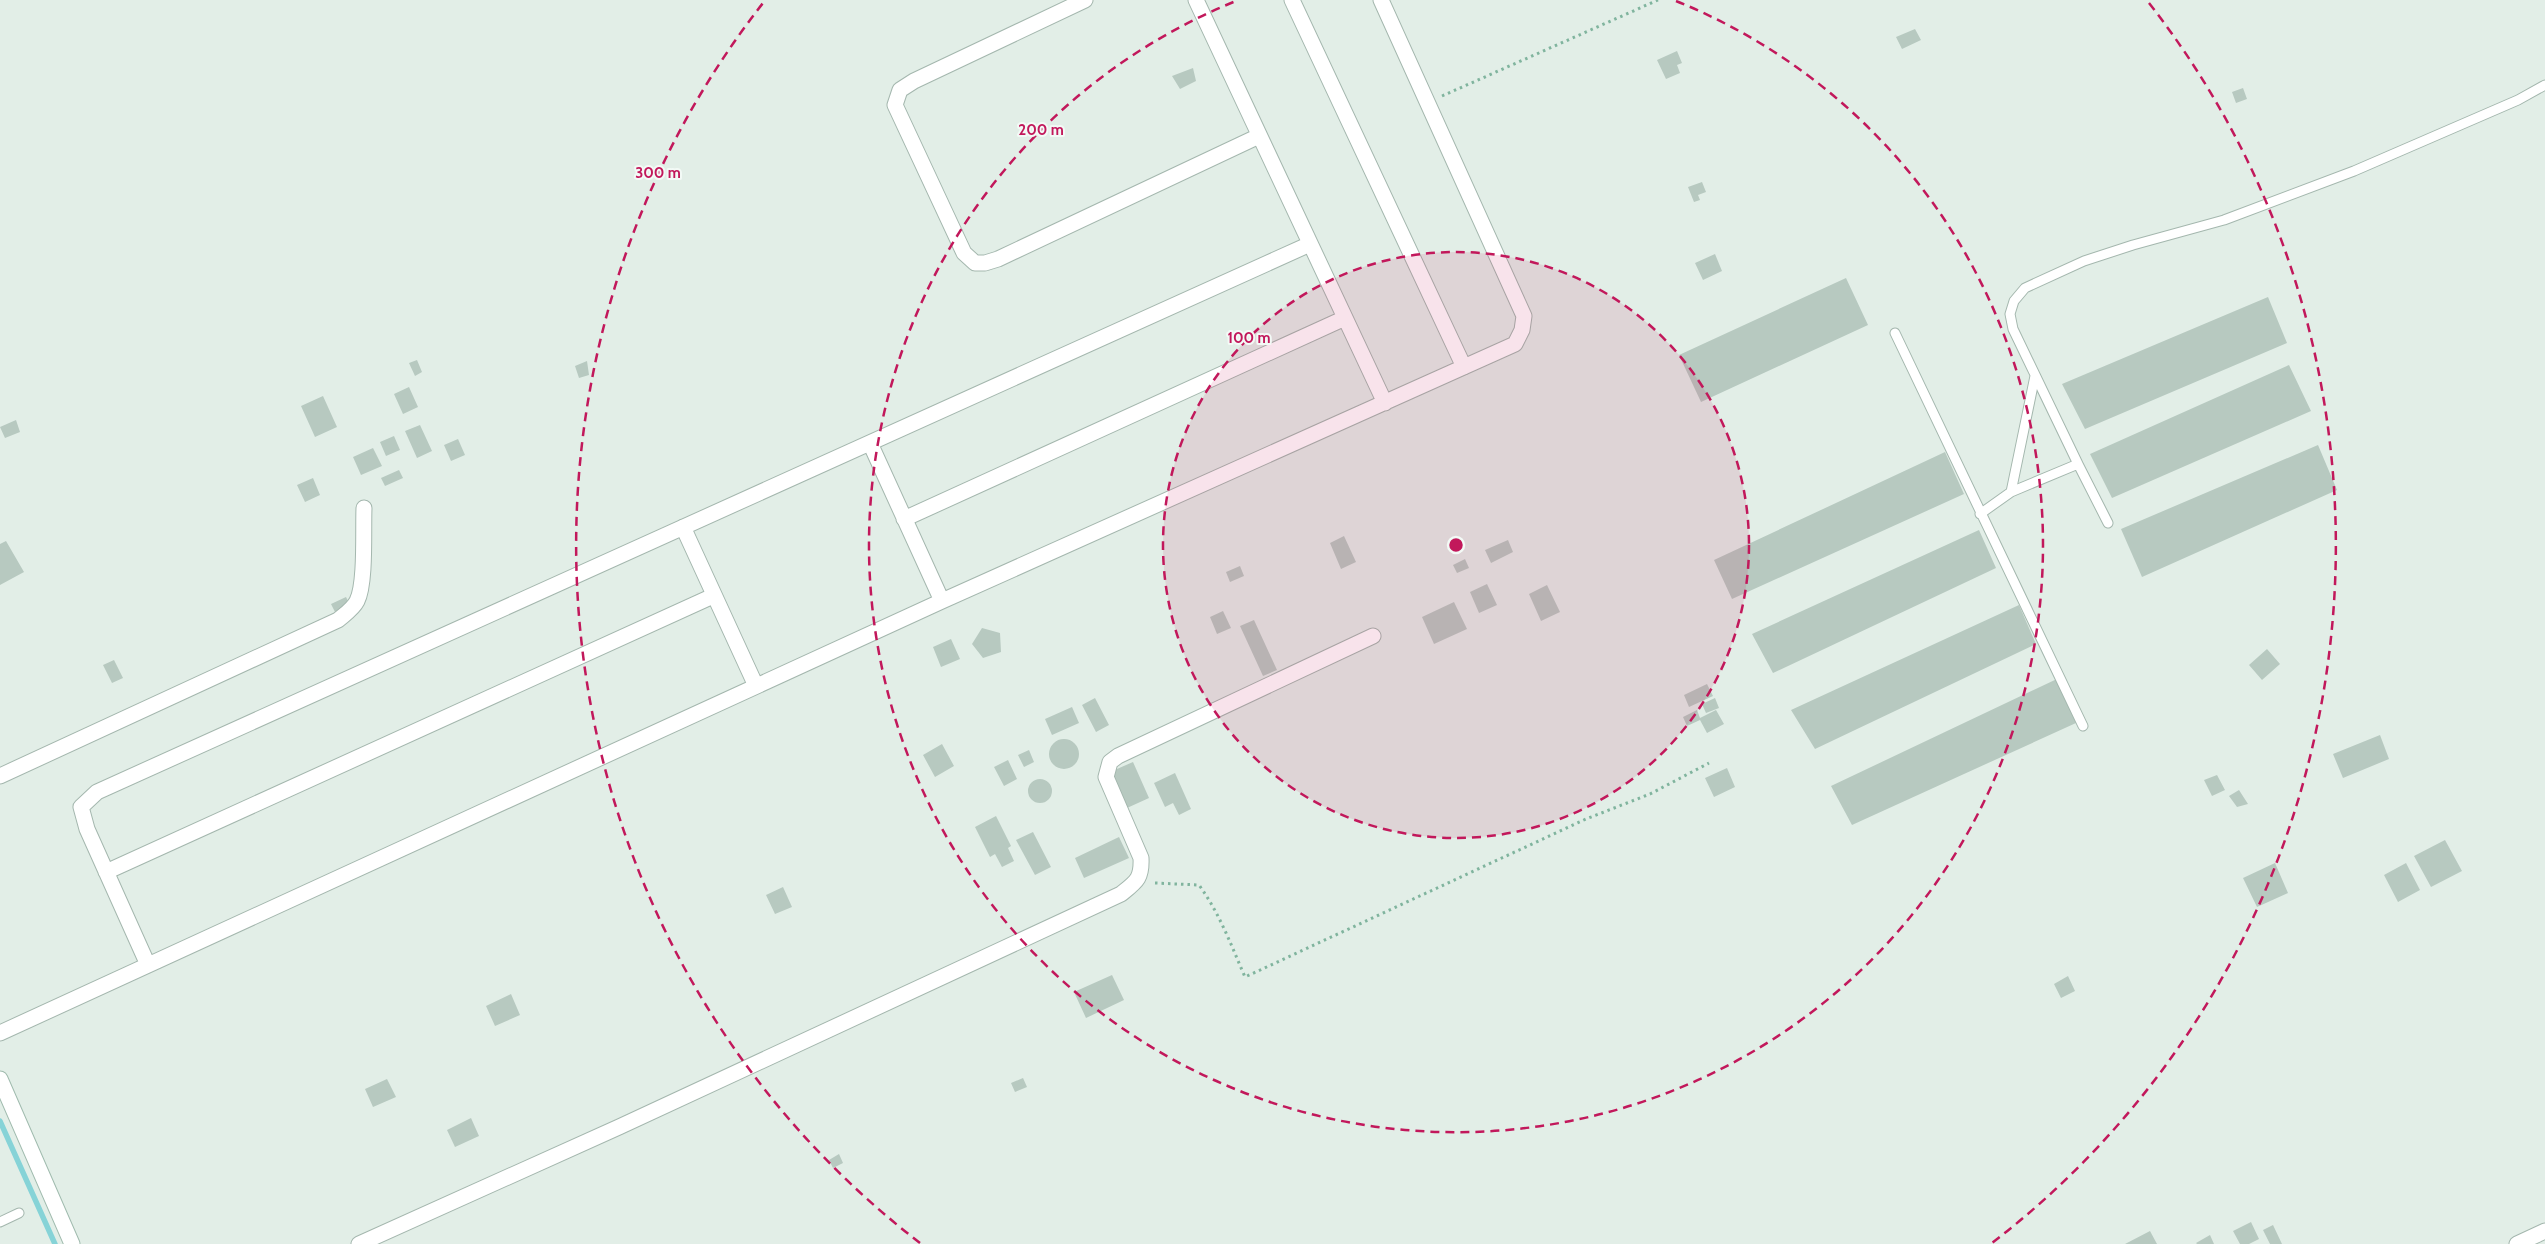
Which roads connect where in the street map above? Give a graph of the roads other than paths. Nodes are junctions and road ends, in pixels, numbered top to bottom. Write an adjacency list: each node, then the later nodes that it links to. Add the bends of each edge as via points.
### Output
1 (1084, 0): 6 (street, via 900,90 895,106 964,253 975,263 998,259)
2 (1196, 0): 6 (street)
3 (1292, 0): 10 (street)
4 (1381, 0): 10 (street, via 1524,316 1515,344)
5 (2545, 85): 11 (lane, via 2354,171 2224,220 2084,261 2025,288 2014,301 2010,314 2013,329)
6 (1259, 136): 7 (street)
7 (1310, 244): 8 (street); 13 (street)
8 (1345, 318): 12 (street); 18 (street)
9 (1895, 333): 17 (lane)
10 (1464, 367): 12 (street)
11 (2034, 376): 14 (lane); 15 (lane)
12 (1385, 403): 22 (street)
13 (870, 443): 18 (street); 20 (street)
14 (2078, 464): 15 (lane); 19 (lane)
15 (2011, 492): 17 (lane)
16 (364, 508): 26 (street, via 358,601 338,620)
17 (1980, 514): 25 (lane)
18 (904, 519): 22 (street)
19 (2108, 523)
20 (683, 527): 21 (street); 27 (street, via 97,792 81,807 87,830)
21 (713, 596): 24 (street); 27 (street)
22 (942, 601): 24 (street)
23 (1373, 636): 35 (street, via 1110,762 1106,777 1141,858 1142,872 1120,894)
24 (756, 686): 28 (street)
25 (2083, 726)
26 (0, 776)
27 (106, 872): 28 (street)
28 (148, 965): 29 (street)
29 (0, 1033)
30 (0, 1079): 34 (street)
31 (19, 1213): 32 (lane)
32 (0, 1222)
33 (2545, 1231): 36 (street)
34 (72, 1244)
35 (359, 1244)
36 (2517, 1244)

